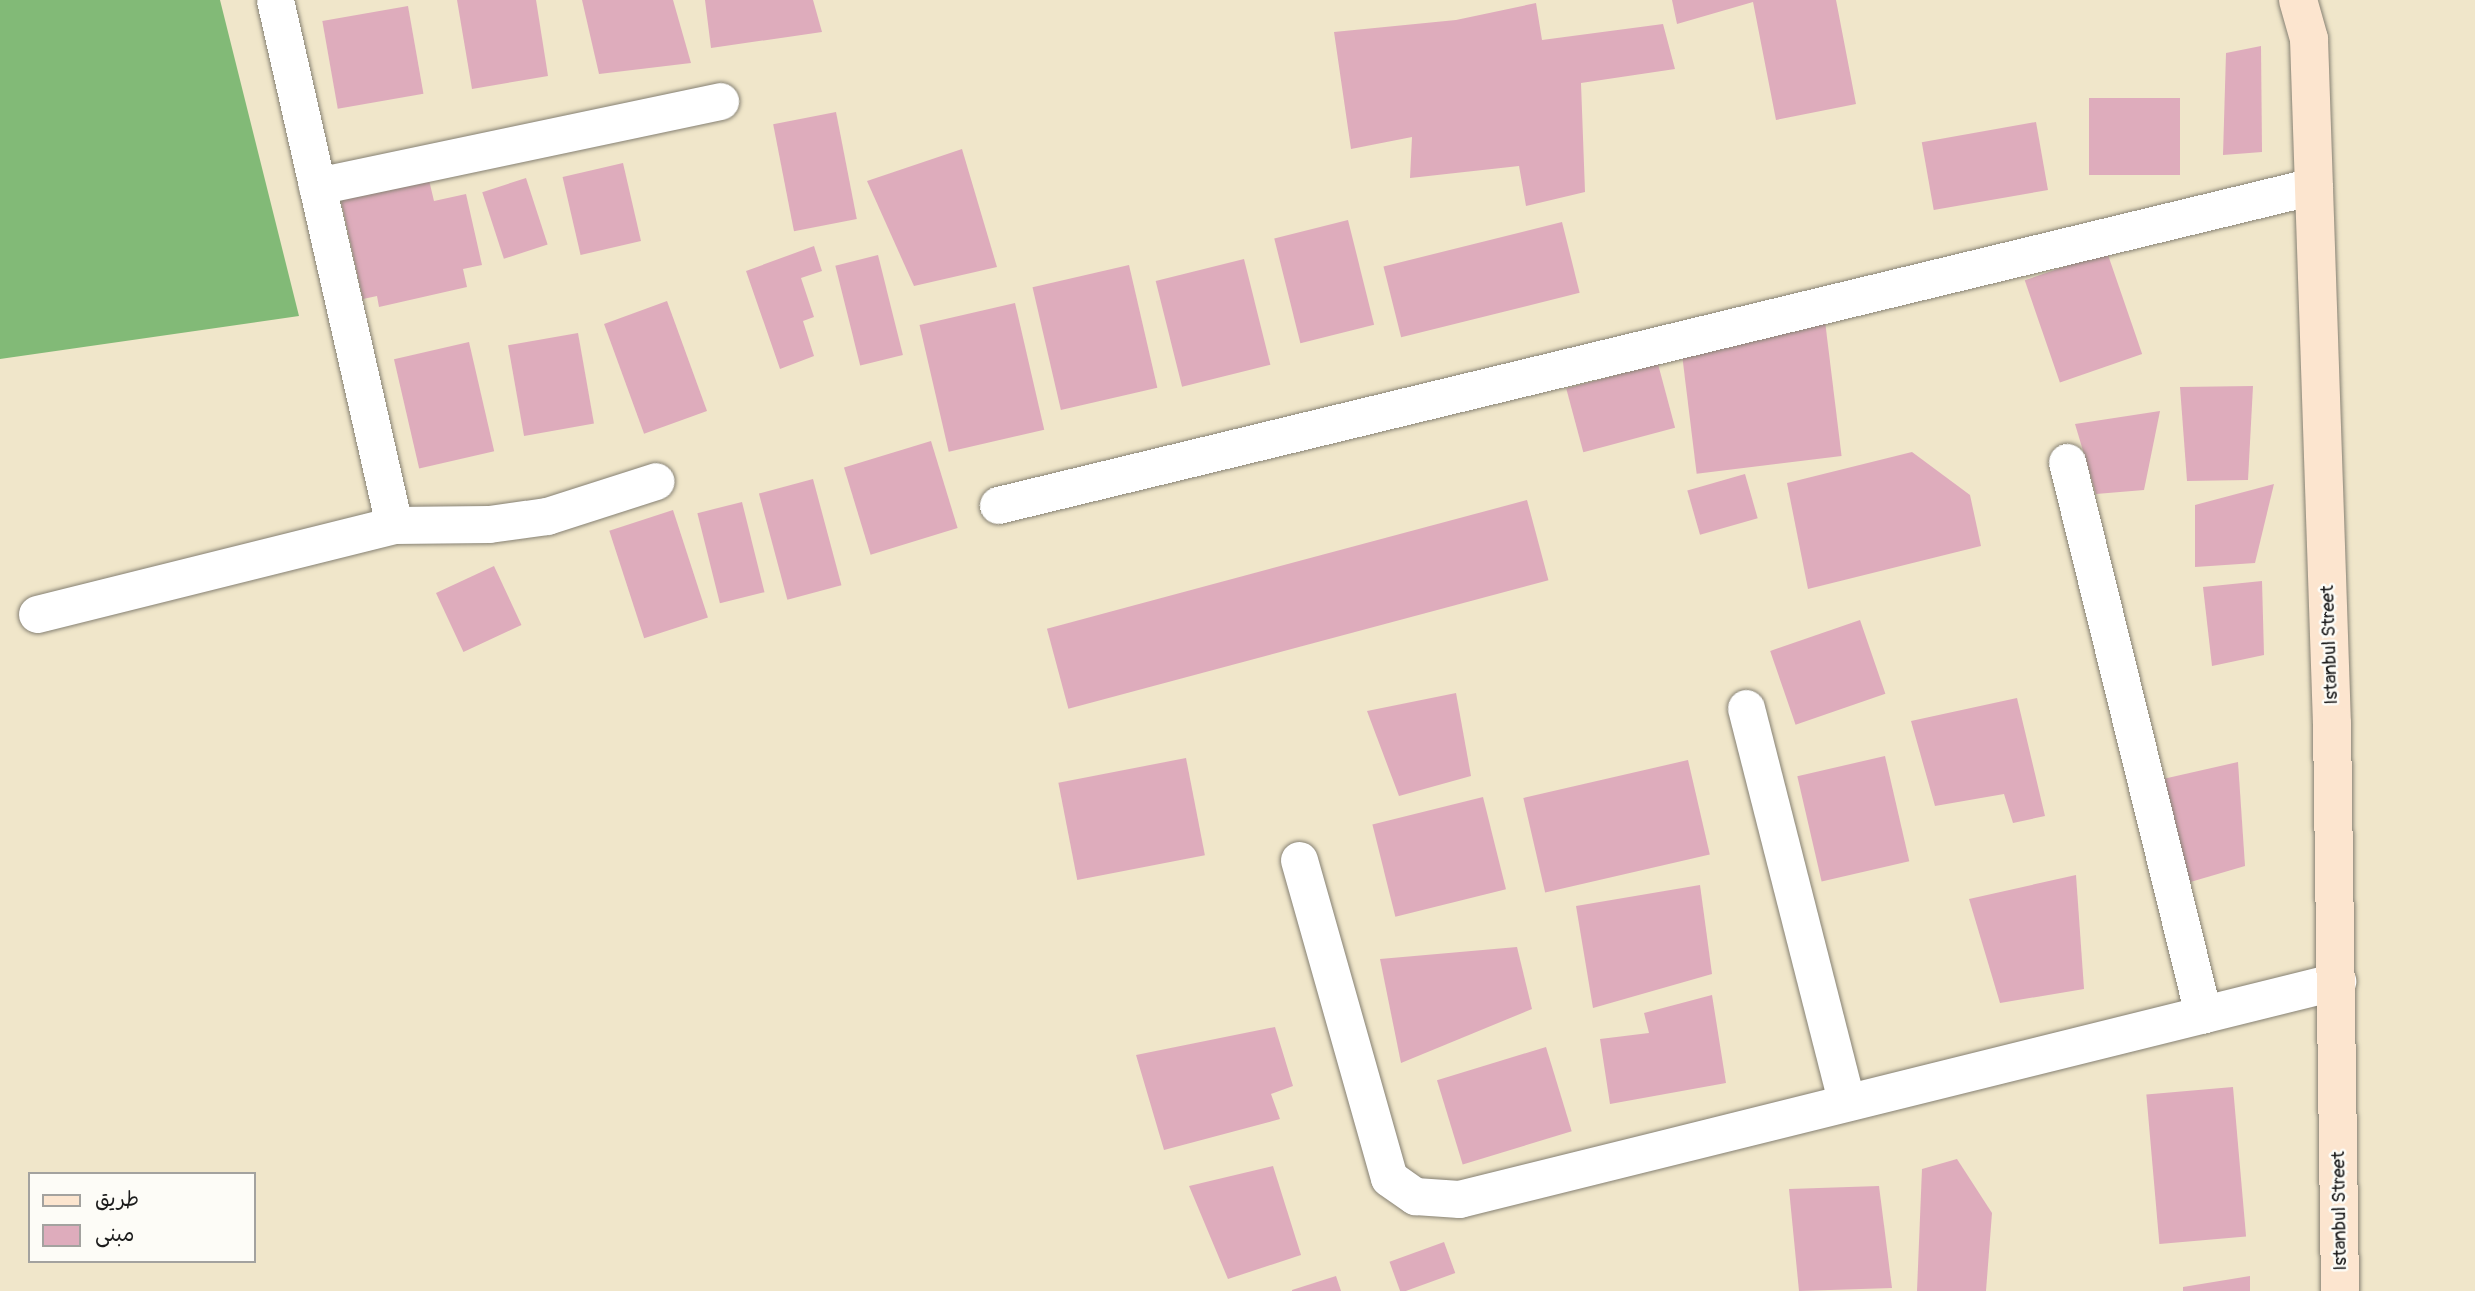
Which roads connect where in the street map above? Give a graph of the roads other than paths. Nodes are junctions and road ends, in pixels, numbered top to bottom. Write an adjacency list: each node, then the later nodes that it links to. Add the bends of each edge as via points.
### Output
1 (275, 0): 4 (street)
2 (2298, 0): 5 (street, Istanbul Street, via 2309,39)
3 (720, 101): 4 (street)
4 (317, 186): 9 (street)
5 (2314, 186): 8 (street); 13 (street, Istanbul Street)
6 (2067, 462): 14 (street)
7 (656, 481): 9 (street, via 547,516 489,524)
8 (998, 505)
9 (394, 525): 10 (street)
10 (37, 614)
11 (1746, 708): 15 (street)
12 (1299, 860): 15 (street, via 1389,1178 1415,1196 1459,1199)
13 (2337, 981): 14 (street); 16 (street, Istanbul Street)
14 (2203, 1014): 15 (street)
15 (1846, 1101)
16 (2340, 1291)

